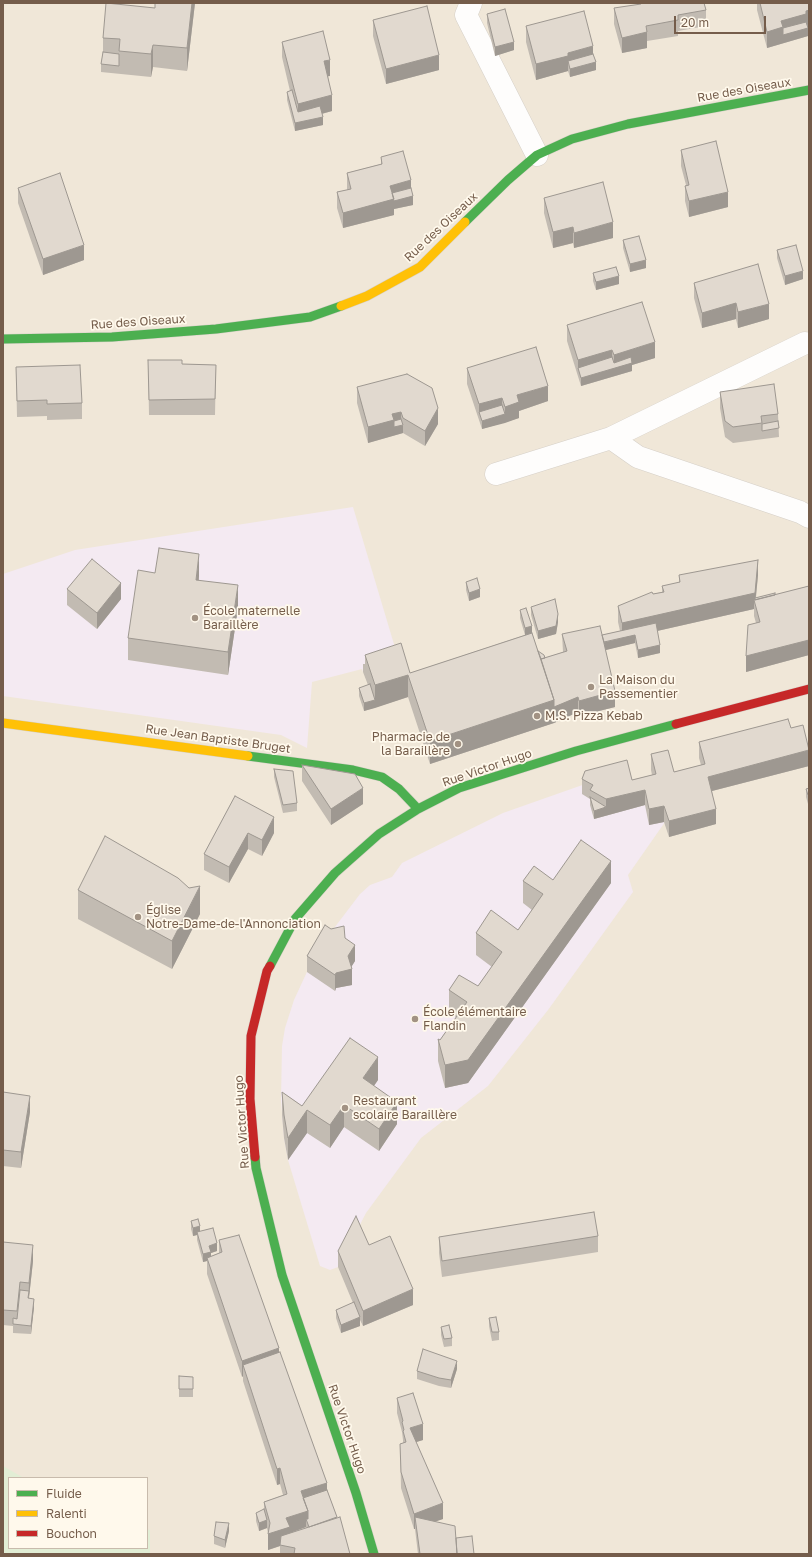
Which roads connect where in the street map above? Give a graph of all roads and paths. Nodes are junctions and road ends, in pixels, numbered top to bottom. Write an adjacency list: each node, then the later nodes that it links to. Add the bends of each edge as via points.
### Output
1 (471, 3): 3 (street, via 466,15)
2 (809, 90): 3 (street, Rue des Oiseaux, via 628,124 572,139)
3 (537, 155): 4 (street, Rue des Oiseaux, via 508,180 420,268 367,296 310,317 216,329 112,337)
4 (3, 339)
5 (805, 343): 6 (street)
6 (611, 438): 7 (street); 8 (street, via 638,457)
7 (496, 474)
8 (809, 517)
9 (809, 689): 11 (street, Rue Victor Hugo, via 576,751 459,788)
10 (3, 723): 11 (street, Rue Jean Baptiste Bruget, via 353,770 382,777)
11 (418, 808): 12 (street, Rue Victor Hugo, via 379,834 335,873 295,919 267,972 251,1036 250,1099 256,1168 282,1275 356,1493)
12 (374, 1554)

